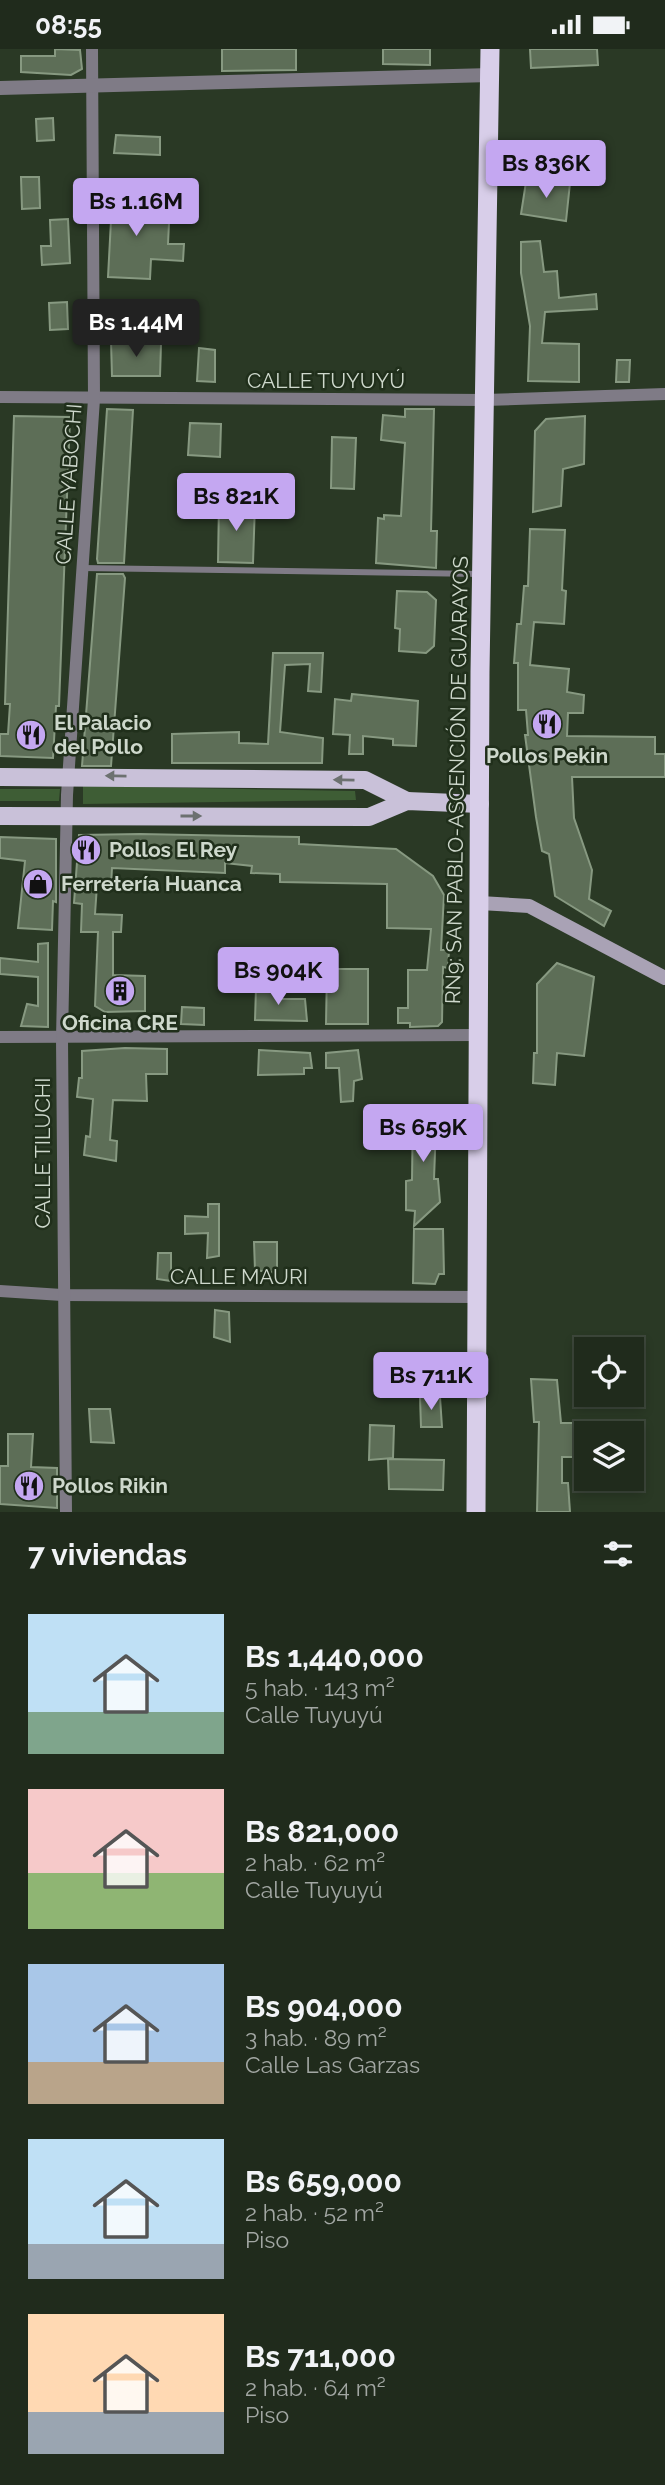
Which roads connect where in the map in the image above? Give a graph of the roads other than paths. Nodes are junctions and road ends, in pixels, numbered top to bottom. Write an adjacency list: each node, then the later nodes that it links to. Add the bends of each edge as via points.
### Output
1 (92, 49): 4 (street, CALLE YABOCHI)
2 (490, 49): 3 (highway, RN9: SAN PABLO-ASCENCIÓN DE GUARAYOS)
3 (491, 75): 4 (street); 9 (highway, RN9: SAN PABLO-ASCENCIÓN DE GUARAYOS)
4 (92, 86): 5 (street); 8 (street, CALLE YABOCHI)
5 (0, 88)
6 (665, 394): 9 (street, CALLE TUYUYÚ)
7 (0, 397): 8 (street, CALLE TUYUYÚ)
8 (94, 398): 9 (street, CALLE TUYUYÚ); 10 (street, CALLE YABOCHI)
9 (485, 400): 11 (highway, RN9: SAN PABLO-ASCENCIÓN DE GUARAYOS)
10 (82, 568): 11 (lane); 12 (street, CALLE YABOCHI)
11 (482, 574): 16 (highway, RN9: SAN PABLO-ASCENCIÓN DE GUARAYOS)
12 (69, 775): 13 (main road); 14 (street, CALLE YABOCHI); 15 (main road, one-way to 12, via 365,780)
13 (0, 777)
14 (67, 795): 18 (street, CALLE TILUCHI)
15 (407, 801): 16 (main road); 18 (main road, one-way to 15, via 369,817)
16 (480, 804): 19 (highway, RN9: SAN PABLO-ASCENCIÓN DE GUARAYOS)
17 (0, 816): 18 (main road)
18 (67, 816): 23 (street, CALLE TILUCHI)
19 (480, 903): 20 (main road, via 529,905); 21 (highway, RN9: SAN PABLO-ASCENCIÓN DE GUARAYOS)
20 (665, 978)
21 (477, 1035): 23 (street); 26 (highway, RN9: SAN PABLO-ASCENCIÓN DE GUARAYOS)
22 (0, 1037): 23 (street)
23 (62, 1039): 25 (street, CALLE TILUCHI)
24 (0, 1291): 25 (street, CALLE MAURI)
25 (62, 1295): 26 (street, CALLE MAURI); 27 (street, CALLE TILUCHI)
26 (477, 1297): 28 (highway, RN9: SAN PABLO-ASCENCIÓN DE GUARAYOS)
27 (66, 1512)
28 (476, 1512)

